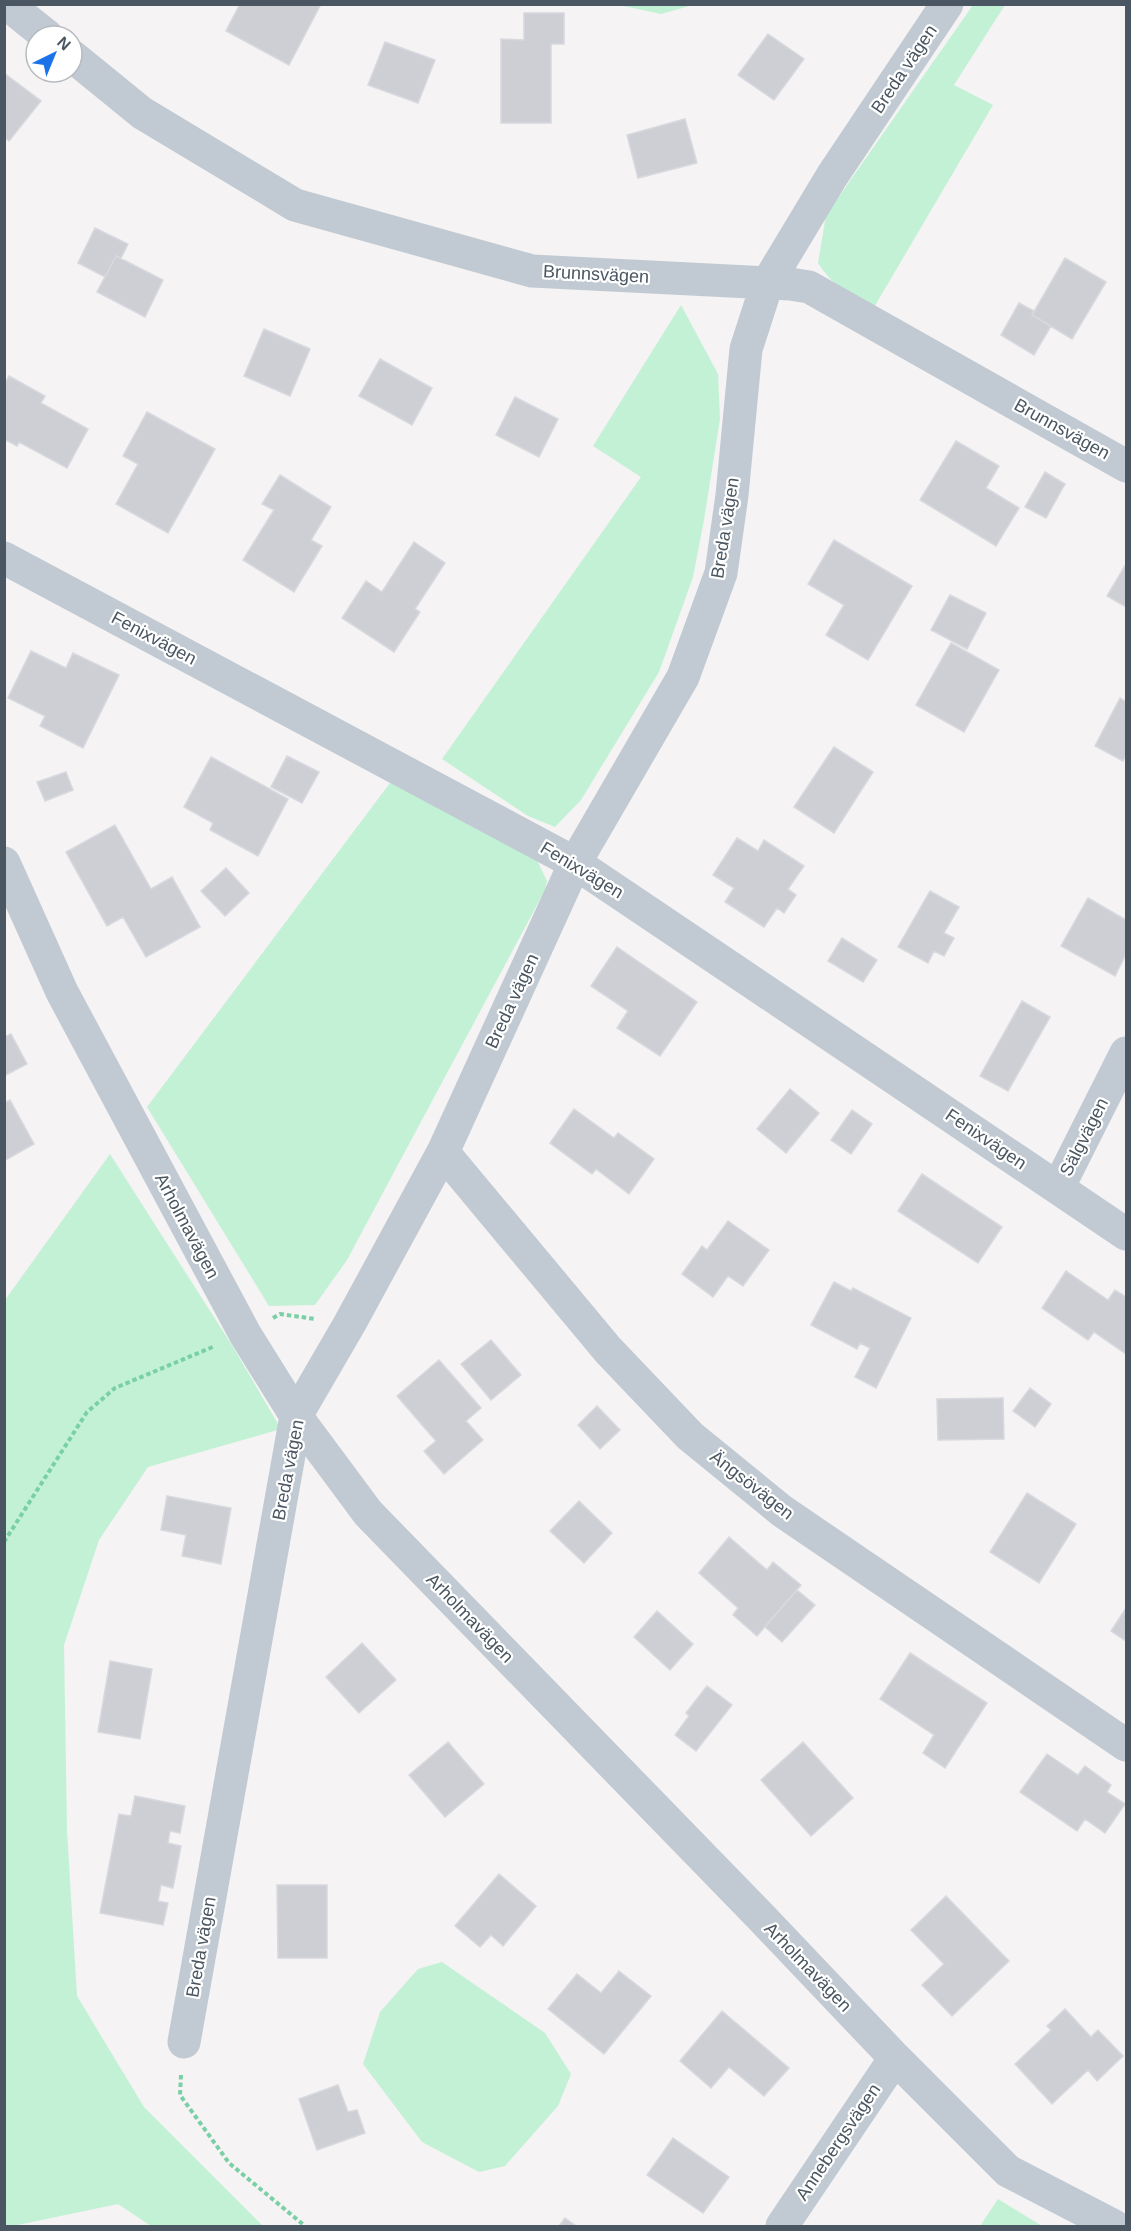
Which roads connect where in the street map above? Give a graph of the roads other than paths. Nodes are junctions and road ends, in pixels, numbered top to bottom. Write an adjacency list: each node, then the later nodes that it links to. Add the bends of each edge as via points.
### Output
1 (7, 4): 3 (street)
2 (947, 4): 5 (street, Breda vägen, via 832,176)
3 (32, 24)
4 (84, 66): 5 (street, Brunnsvägen, via 142,113 295,205 532,271)
5 (767, 284): 6 (street, Brunnsvägen, via 809,287); 9 (street, Breda vägen, via 746,349 721,573 683,677)
6 (1126, 466)
7 (4, 558): 9 (street, Fenixvägen)
8 (4, 863): 14 (street, Arholmavägen, via 62,992 245,1334)
9 (575, 863): 11 (street, Breda vägen); 12 (street, Fenixvägen)
10 (1126, 1053): 12 (street, Sälgvägen)
11 (443, 1152): 14 (street, Breda vägen); 15 (street, Ängsövägen, via 608,1350 690,1436 782,1511)
12 (1058, 1188): 13 (street, Fenixvägen)
13 (1126, 1234)
14 (296, 1416): 16 (street, Breda vägen); 17 (street, Arholmavägen, via 368,1513)
15 (1126, 1745)
16 (184, 2042)
17 (895, 2058): 18 (street, Annebergsvägen); 19 (street, Arholmavägen, via 1008,2171)
18 (782, 2226)
19 (1114, 2226)

